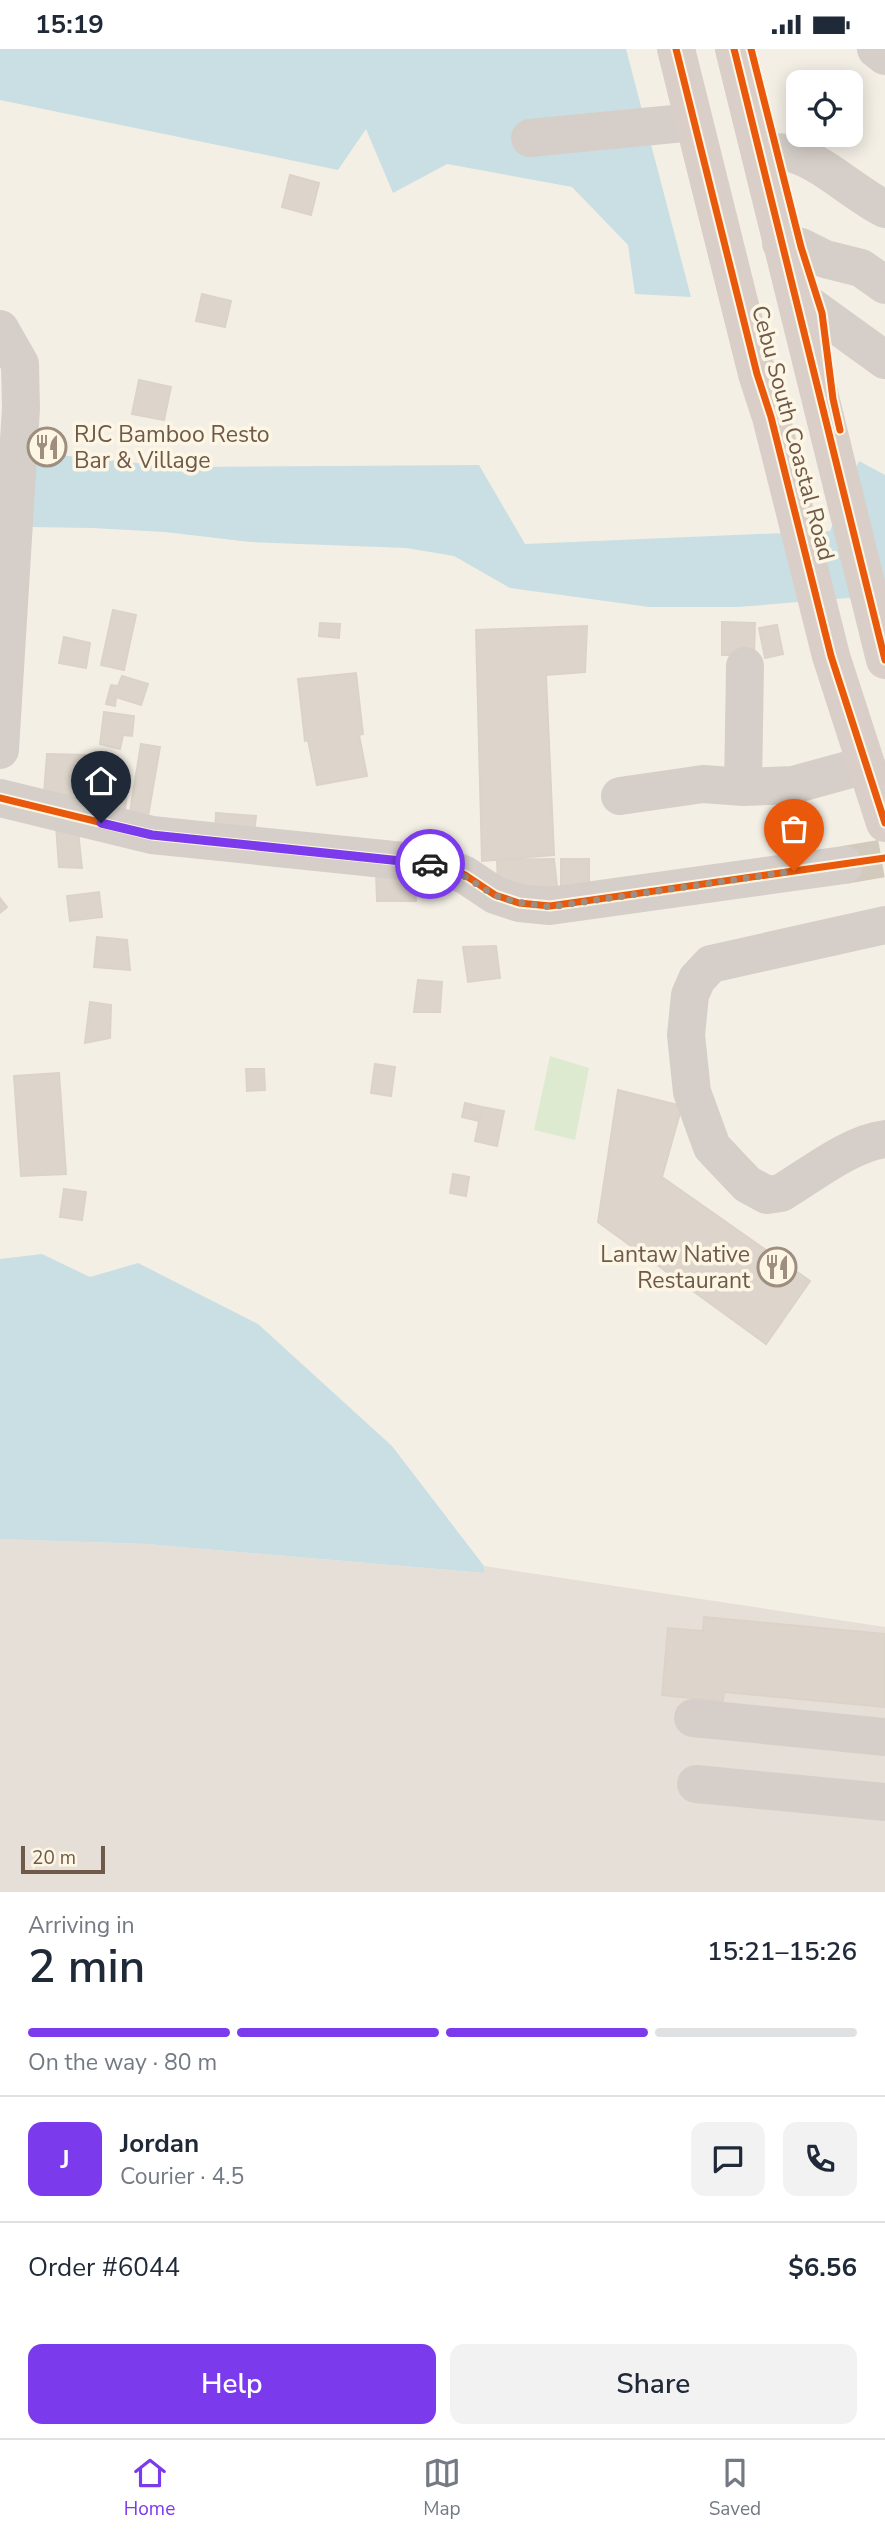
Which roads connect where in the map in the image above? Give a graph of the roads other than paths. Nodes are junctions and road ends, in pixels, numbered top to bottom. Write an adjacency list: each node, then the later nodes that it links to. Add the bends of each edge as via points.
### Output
1 (676, 49): 5 (highway, Cebu South Coastal Road)
2 (734, 49): 7 (highway, Cebu South Coastal Road)
3 (876, 49): 4 (street)
4 (885, 56)
5 (694, 122): 6 (street); 17 (highway, Cebu South Coastal Road, via 831,656)
6 (530, 138)
7 (760, 153): 8 (street, via 793,154); 9 (highway, Cebu South Coastal Road)
8 (885, 209)
9 (780, 243): 10 (street, via 861,268); 11 (highway, Cebu South Coastal Road)
10 (885, 285)
11 (795, 295): 13 (street); 14 (highway, Cebu South Coastal Road)
12 (0, 330): 16 (street, via 20,364 21,408)
13 (885, 360)
14 (882, 649)
15 (745, 666): 18 (street)
16 (0, 750)
17 (866, 765): 18 (street, via 793,785); 21 (highway, Cebu South Coastal Road)
18 (743, 787): 19 (street, via 703,784)
19 (620, 796)
20 (0, 798): 22 (street, via 152,835 442,865 495,895 550,907)
21 (885, 823)
22 (832, 866)
23 (885, 925): 24 (street, via 711,964 696,979 690,995 686,1035 692,1092 712,1147 747,1184 767,1195 781,1193 863,1145)
24 (885, 1139)
25 (693, 1718): 26 (street)
26 (885, 1737)
27 (696, 1784): 28 (street)
28 (885, 1802)

